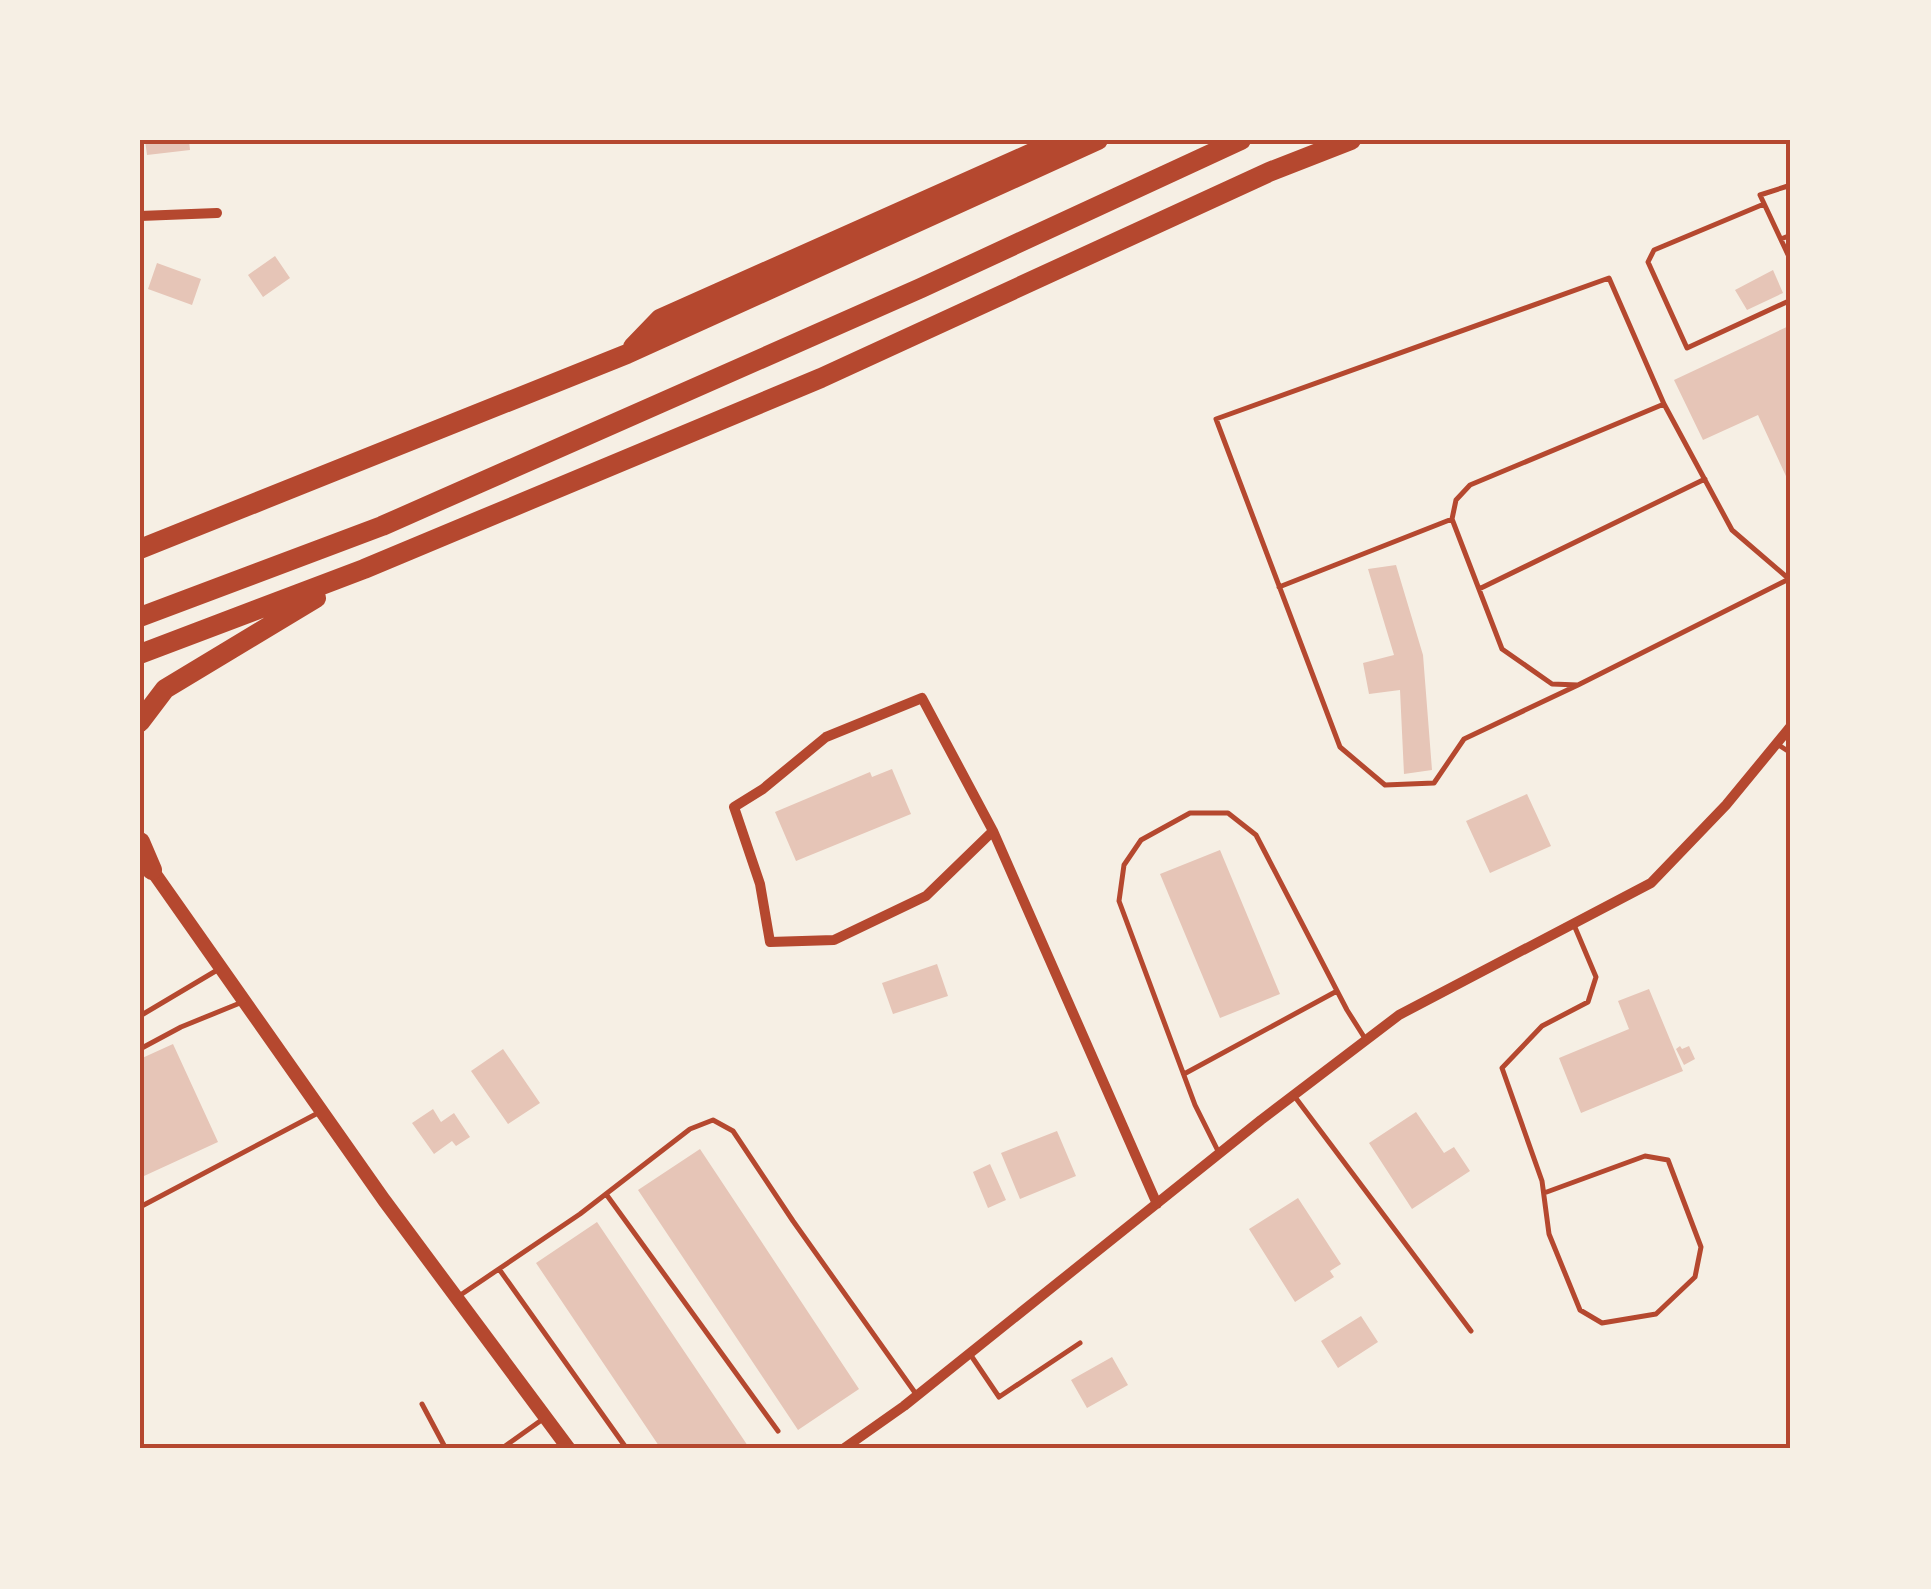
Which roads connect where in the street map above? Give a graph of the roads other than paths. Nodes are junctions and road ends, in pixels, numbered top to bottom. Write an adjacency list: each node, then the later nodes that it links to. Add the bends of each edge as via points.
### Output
1 (1061, 140): 13 (highway, via 660,319)
2 (1098, 140): 13 (highway)
3 (1241, 140): 22 (highway, via 382,526)
4 (1351, 140): 18 (highway, via 821,378)
5 (1791, 185): 6 (lane, via 1760,195)
6 (1764, 204): 10 (lane); 12 (lane, via 1654,250 1648,262 1688,348)
7 (217, 213): 8 (street)
8 (140, 216)
9 (1791, 235): 10 (lane)
10 (1780, 240): 11 (lane)
11 (1791, 261)
12 (1791, 300)
13 (627, 354): 17 (highway)
14 (1664, 404): 15 (lane); 16 (lane, via 1470,485 1456,500); 20 (lane, via 1609,278 1216,419)
15 (1705, 479): 19 (lane, via 1732,530); 21 (lane)
16 (1452, 519): 20 (lane); 21 (lane)
17 (140, 549)
18 (364, 570): 23 (highway); 25 (highway, via 165,689)
19 (1790, 578): 24 (lane)
20 (1280, 587): 24 (lane, via 1340,747 1385,785 1434,783 1464,738)
21 (1479, 590): 24 (lane, via 1502,649 1552,684)
22 (140, 617)
23 (140, 654)
24 (1578, 685)
25 (140, 722)
26 (1791, 726): 27 (street)
27 (1776, 744): 28 (lane); 32 (street, via 1651,883)
28 (1791, 753)
29 (993, 831): 29 (street, via 926,896 834,940 770,942 760,884 734,807 826,736 922,698); 45 (street)
30 (140, 842): 31 (highway)
31 (146, 865): 33 (street)
32 (1574, 925): 37 (street, via 1398,1015); 44 (lane, via 1596,977 1588,1002 1542,1026 1502,1068)
33 (220, 969): 35 (street); 36 (lane)
34 (1337, 991): 37 (lane); 39 (lane); 39 (lane, via 1256,835 1228,813 1190,813 1141,840 1124,866 1119,902)
35 (243, 1002): 38 (lane); 41 (street)
36 (140, 1016)
37 (1366, 1040): 40 (street)
38 (140, 1049)
39 (1184, 1074): 42 (lane)
40 (1294, 1095): 42 (street); 49 (lane)
41 (320, 1111): 46 (lane); 48 (street)
42 (1220, 1153): 45 (street)
43 (606, 1194): 47 (lane); 52 (lane, via 690,1130 713,1120 734,1131); 55 (lane)
44 (1544, 1194): 44 (lane, via 1549,1234 1580,1310 1602,1323 1656,1314 1696,1276 1701,1247 1668,1160 1646,1156)
45 (1158, 1204): 51 (street)
46 (140, 1208)
47 (499, 1269): 48 (lane); 59 (lane)
48 (457, 1298): 54 (street)
49 (1472, 1331)
50 (1080, 1343): 51 (lane, via 999,1397)
51 (970, 1354): 52 (street)
52 (917, 1396): 60 (street)
53 (422, 1404): 56 (lane)
54 (545, 1417): 57 (lane); 58 (street)
55 (778, 1431)
56 (446, 1449)
57 (501, 1449)
58 (569, 1449)
59 (627, 1449)
60 (844, 1449)

